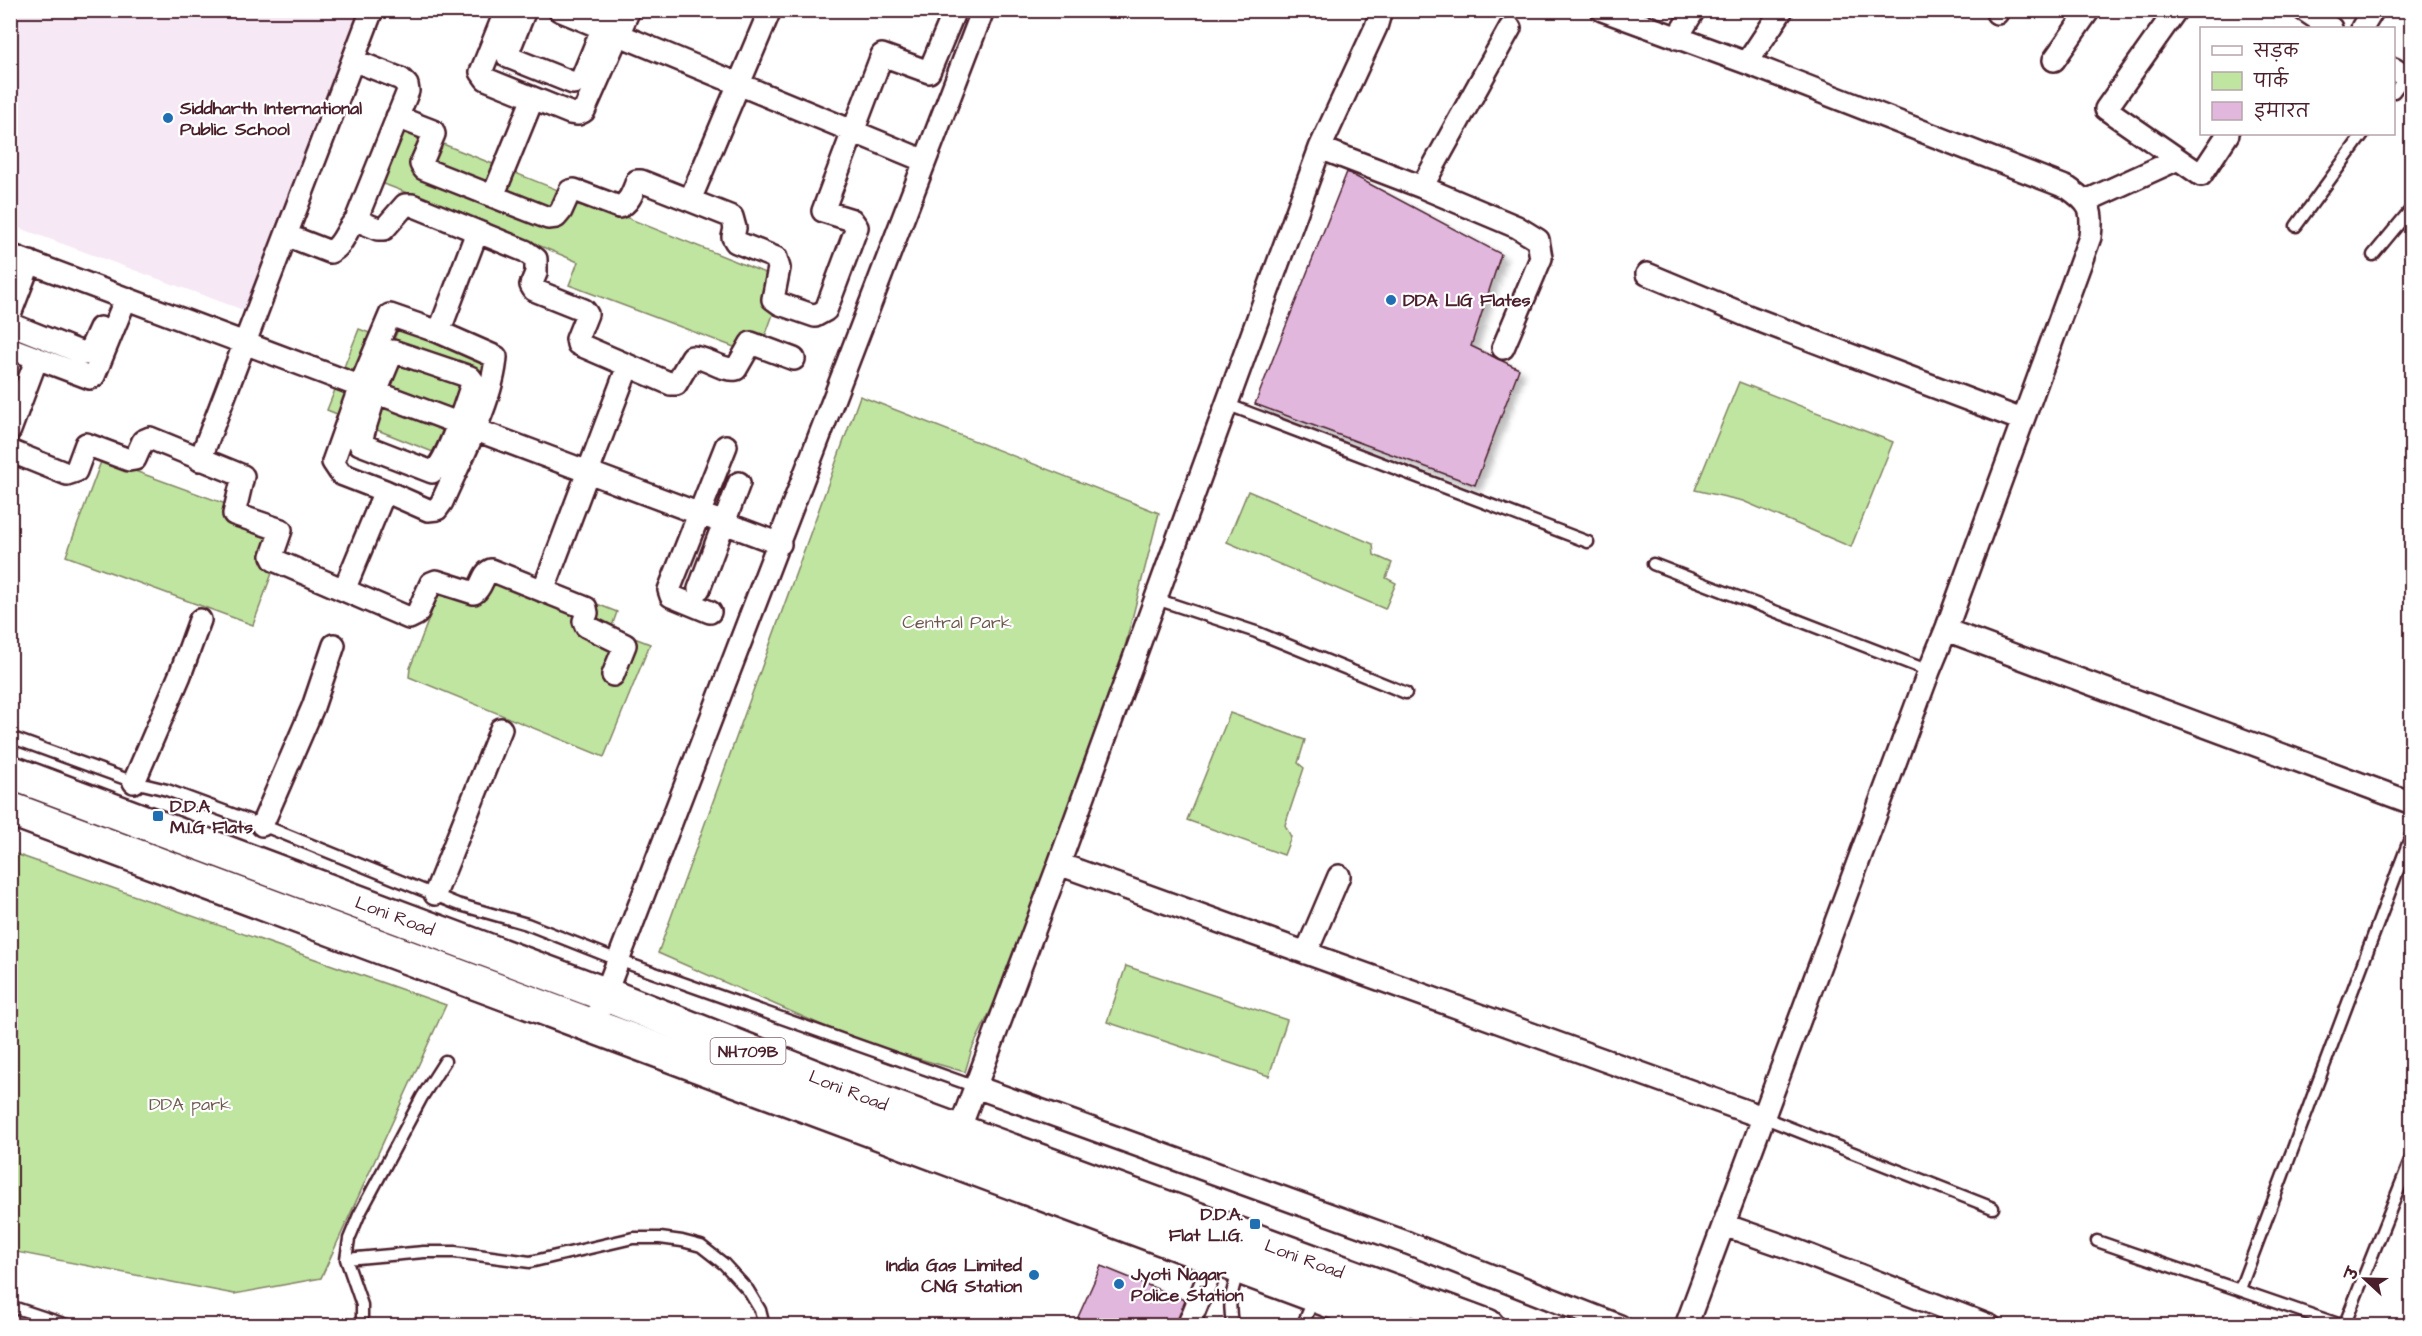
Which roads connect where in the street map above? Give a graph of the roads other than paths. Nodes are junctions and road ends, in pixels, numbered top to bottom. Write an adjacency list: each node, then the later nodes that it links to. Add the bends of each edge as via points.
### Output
1 (372, 10): 22 (street)
2 (506, 10): 26 (street, via 481,72 486,79)
3 (525, 10): 17 (street, via 508,57 573,83 582,78)
4 (559, 10): 17 (street)
5 (629, 10): 17 (street)
6 (770, 10): 25 (street)
7 (955, 10): 28 (street, via 929,72 882,55)
8 (983, 10): 33 (street)
9 (1381, 10): 31 (street)
10 (1694, 10): 21 (street)
11 (1782, 10): 24 (street)
12 (2089, 10): 23 (street)
13 (2176, 10): 32 (street, via 2106,109)
14 (2373, 10): 19 (street)
15 (1615, 13): 21 (street)
16 (2304, 18): 18 (street)
17 (610, 25): 25 (street); 26 (street, via 584,111 570,113)
18 (2328, 27)
19 (2363, 27)
20 (1510, 28): 34 (street)
21 (1677, 38): 24 (street)
22 (353, 60): 27 (street, via 407,85); 42 (street)
23 (2054, 60)
24 (1747, 63): 37 (street, via 2068,188)
25 (739, 84): 28 (street); 36 (street)
26 (533, 98): 35 (street)
27 (397, 117): 35 (street, via 433,131 422,164 424,170); 39 (street)
28 (853, 131): 33 (street); 36 (street, via 823,211 852,220 857,227 826,310 820,315 773,299 776,258 736,242 732,217)
29 (2227, 135): 32 (street, via 2201,175)
30 (2363, 135): 40 (lane)
31 (1320, 148): 34 (street); 57 (street)
32 (2178, 159): 37 (street)
33 (925, 161): 70 (street)
34 (1422, 187): 52 (street, via 1517,227 1538,240 1541,258)
35 (493, 196): 36 (street, via 548,218 556,217 574,190 619,207 624,205 637,181)
36 (690, 200)
37 (2086, 201): 58 (street, via 2092,217 2090,237)
38 (2412, 208): 43 (lane)
39 (356, 220): 41 (street, via 384,229 405,205 411,205); 42 (street, via 338,249 330,252)
40 (2296, 226)
41 (477, 232): 49 (street); 55 (street, via 536,259 531,285 534,290 587,314 578,344)
42 (286, 236): 50 (street)
43 (2373, 255)
44 (15, 257): 46 (street); 47 (street)
45 (1647, 274): 58 (street)
46 (120, 296): 48 (street, via 85,354); 50 (street); 53 (street, via 94,376 86,377)
47 (10, 314)
48 (10, 324)
49 (440, 332): 56 (street, via 390,315); 59 (street, via 496,357 491,384)
50 (245, 342): 56 (street); 63 (street)
51 (10, 348): 53 (street)
52 (1503, 348)
53 (37, 358): 60 (street)
54 (794, 359): 55 (street, via 751,342 736,369 692,357 676,384)
55 (628, 366): 64 (street)
56 (368, 389): 59 (street); 59 (street, via 393,351 470,377 473,381); 59 (street, via 359,441 371,450 432,472); 66 (street, via 333,462 341,474)
57 (1226, 404): 69 (lane); 75 (street)
58 (2022, 420): 78 (street)
59 (466, 427): 64 (street); 66 (street, via 437,509 428,510)
60 (10, 430)
61 (726, 446): 67 (street)
62 (10, 452): 63 (street, via 67,474 76,471 86,444 129,460 135,459 143,441 150,438)
63 (200, 460): 73 (street, via 243,476 234,514 281,531 274,560)
64 (587, 473): 67 (street); 74 (street)
65 (739, 483): 68 (street)
66 (385, 491): 73 (street)
67 (700, 514): 68 (street); 76 (street, via 669,590 671,596)
68 (724, 523): 70 (street); 72 (street)
69 (1588, 542)
70 (780, 544): 95 (street)
71 (1653, 564): 80 (lane)
72 (699, 589)
73 (344, 590): 74 (street, via 409,618 417,614 436,581 474,592 491,570)
74 (543, 591): 81 (street, via 586,608 586,626 626,645)
75 (1156, 599): 82 (lane, via 1256,632); 91 (street)
76 (710, 612)
77 (200, 620): 86 (street)
78 (1946, 630): 80 (street); 87 (street)
79 (334, 645): 89 (street, via 313,706)
80 (1929, 671): 100 (street)
81 (613, 675)
82 (1406, 693)
83 (501, 729): 93 (street)
84 (10, 737): 86 (lane)
85 (10, 772): 96 (highway, Loni Road / NH709B)
86 (134, 782): 89 (lane)
87 (2412, 802)
88 (10, 809): 97 (highway, Loni Road / NH709B)
89 (262, 825): 93 (lane)
90 (2412, 833): 109 (lane)
91 (1059, 864): 94 (street); 99 (street)
92 (1339, 876): 94 (street)
93 (435, 894): 95 (lane)
94 (1306, 953): 100 (street)
95 (618, 960): 96 (street); 99 (lane)
96 (604, 994): 97 (street); 101 (highway, Loni Road / NH709B)
97 (593, 1026): 101 (highway, Loni Road / NH709B)
98 (445, 1061): 106 (lane, via 359,1215)
99 (976, 1087): 101 (street); 119 (street, via 1408,1243)
100 (1764, 1118): 103 (lane); 104 (street)
101 (954, 1145): 107 (highway, Loni Road / NH709B); 108 (highway, Loni Road / NH709B)
102 (2412, 1156): 122 (lane)
103 (1994, 1208)
104 (1724, 1225): 120 (street); 121 (street)
105 (2097, 1241): 109 (lane)
106 (346, 1259): 112 (lane, via 362,1305); 113 (lane, via 445,1252 530,1262 633,1238 682,1241 701,1246 724,1264 748,1290)
107 (1228, 1262): 108 (highway, Loni Road / NH709B); 114 (street); 115 (lane)
108 (1322, 1281): 116 (lane); 117 (highway, Loni Road / NH709B); 118 (highway, Loni Road / NH709B)
109 (2240, 1289): 122 (lane)
110 (10, 1306): 111 (lane)
111 (70, 1326)
112 (359, 1326)
113 (764, 1326)
114 (1188, 1326)
115 (1233, 1326)
116 (1302, 1326)
117 (1398, 1326)
118 (1487, 1326)
119 (1620, 1326)
120 (1686, 1326)
121 (1990, 1326)
122 (2344, 1326)

